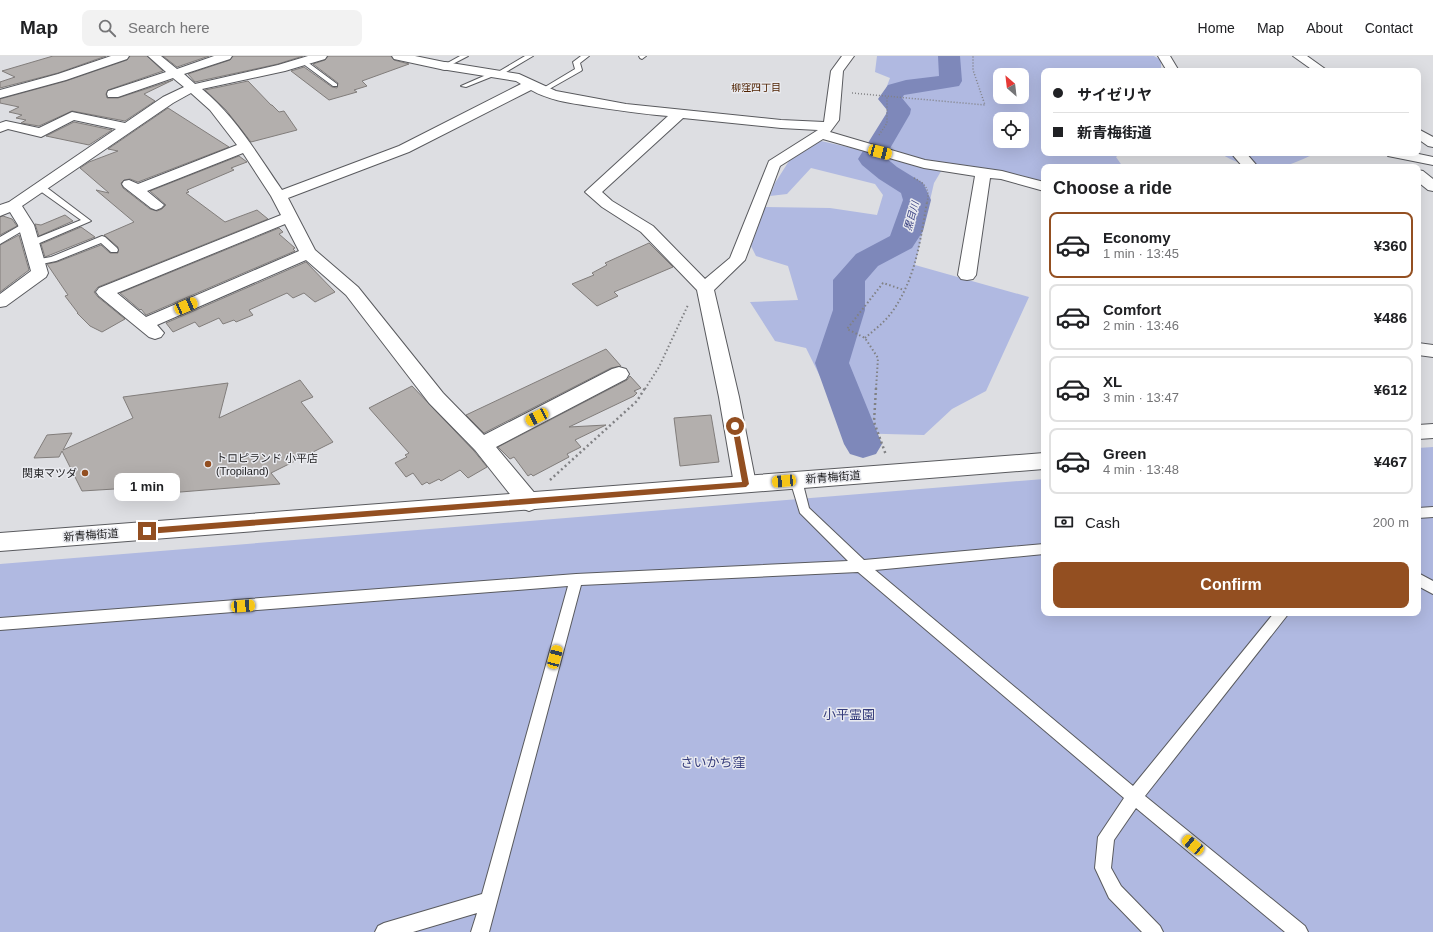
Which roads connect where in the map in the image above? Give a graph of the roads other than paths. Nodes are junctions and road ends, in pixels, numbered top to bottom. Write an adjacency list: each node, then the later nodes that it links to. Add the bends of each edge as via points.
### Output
1 (88, 56): 21 (street, via 52,68)
2 (123, 56): 21 (street)
3 (156, 56): 19 (street)
4 (226, 56): 19 (street)
5 (320, 56): 14 (street)
6 (403, 56): 15 (street)
7 (464, 56): 15 (lane)
8 (530, 56): 20 (lane)
9 (586, 56): 25 (lane, via 576,62 579,70)
10 (848, 56): 31 (street, via 837,71 832,120)
11 (1164, 56): 17 (street)
12 (1299, 56): 18 (street)
13 (265, 59): 16 (street)
14 (304, 62): 16 (street); 22 (lane)
15 (445, 66): 20 (street)
16 (281, 68): 24 (street)
17 (1171, 68)
18 (1317, 68)
19 (174, 73): 24 (street); 27 (street)
20 (497, 74): 23 (lane); 25 (street, via 519,78)
21 (62, 77): 26 (street)
22 (335, 85)
23 (464, 86)
24 (192, 88): 30 (street, via 168,100); 34 (street, via 215,107)
25 (537, 88): 28 (street, via 570,100); 46 (street, via 404,149)
26 (1, 93)
27 (113, 94)
28 (679, 114): 31 (street); 57 (street, via 593,192 606,204 647,229)
29 (0, 128): 30 (street, via 6,125 41,132 72,116)
30 (128, 128): 43 (street)
31 (825, 130): 41 (street, via 876,151 924,164); 57 (street, via 774,164 737,260)
32 (1421, 135): 33 (street)
33 (1433, 143)
34 (246, 147): 46 (street); 47 (street, via 191,164 132,187)
35 (1241, 156): 39 (street)
36 (1397, 156): 40 (street)
37 (1409, 156): 38 (street)
38 (1433, 161)
39 (1248, 164)
40 (1407, 164)
41 (983, 172): 44 (street); 56 (street)
42 (1421, 177): 45 (street)
43 (39, 186): 48 (street); 52 (lane, via 87,221)
44 (1041, 186)
45 (1433, 187)
46 (279, 196): 49 (street)
47 (156, 205)
48 (7, 208): 50 (street)
49 (289, 217): 54 (street); 54 (street, via 106,292 150,328)
50 (26, 225): 51 (lane); 52 (street)
51 (0, 241)
52 (32, 243): 55 (street)
53 (114, 250): 55 (lane, via 102,239 53,259)
54 (308, 253): 64 (street, via 352,291 436,398)
55 (37, 262): 58 (street, via 40,273)
56 (967, 275)
57 (705, 289): 67 (street)
58 (0, 302)
59 (1421, 349): 60 (street)
60 (1433, 351)
61 (619, 374): 64 (street)
62 (1433, 430): 63 (street)
63 (1421, 432)
64 (482, 445): 68 (street)
65 (1041, 461): 66 (street, 新青梅街道)
66 (796, 480): 67 (street, 新青梅街道); 73 (lane, via 804,510)
67 (746, 484): 68 (street, 新青梅街道)
68 (529, 502): 71 (street, 新青梅街道)
69 (1433, 512): 70 (lane)
70 (1421, 513)
71 (0, 542)
72 (1041, 548): 73 (lane)
73 (861, 566): 74 (lane); 79 (lane)
74 (576, 580): 78 (lane); 80 (lane)
75 (1421, 581): 76 (lane)
76 (1433, 588)
77 (1280, 616): 79 (lane)
78 (1, 627)
79 (1134, 797): 83 (lane, via 1106,837 1104,868 1115,892); 84 (lane)
80 (488, 901): 81 (lane); 82 (lane)
81 (384, 932)
82 (480, 932)
83 (1154, 932)
84 (1299, 932)

